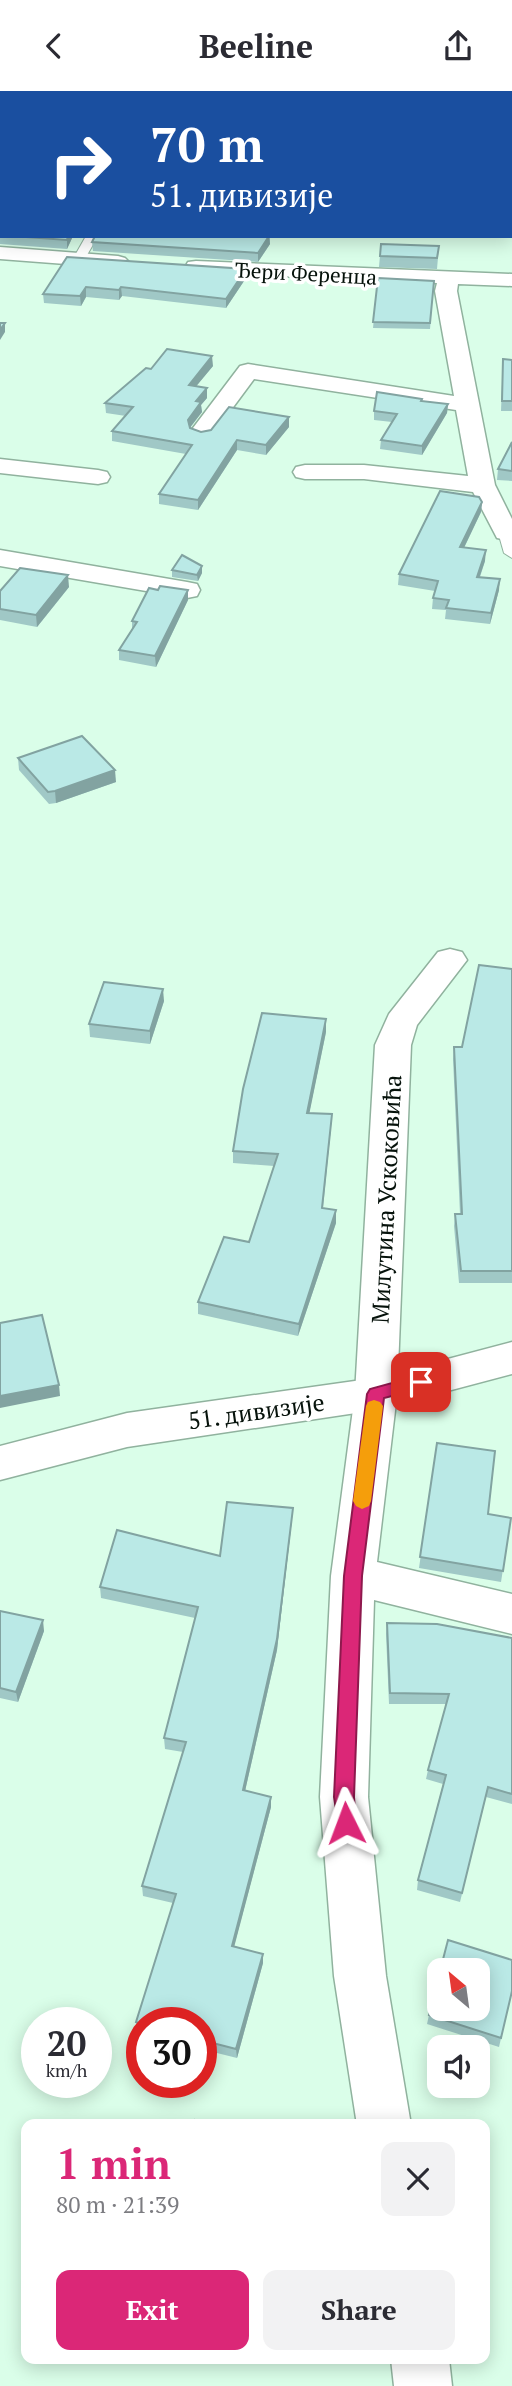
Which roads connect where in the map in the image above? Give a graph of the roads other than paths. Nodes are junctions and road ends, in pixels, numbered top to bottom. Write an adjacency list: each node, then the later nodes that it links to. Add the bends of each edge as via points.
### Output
1 (91, 238): 3 (lane)
2 (0, 253): 3 (street)
3 (79, 259): 4 (street)
4 (145, 264)
5 (171, 265): 6 (street, Ђери Ференца)
6 (449, 279): 7 (street, Ђери Ференца); 8 (street, via 446,291)
7 (512, 280)
8 (469, 405): 9 (street, via 248,371); 13 (street)
9 (202, 432)
10 (0, 466): 12 (street)
11 (305, 472): 13 (street, via 363,472)
12 (98, 477)
13 (482, 485): 14 (street)
14 (510, 539)
15 (0, 558): 16 (street)
16 (187, 590)
17 (450, 960): 19 (street, Милутина Ускоковића, via 401,1022 393,1045)
18 (512, 1358): 19 (street, 51. дивизије)
19 (376, 1394): 20 (street, 51. дивизије, via 127,1430); 21 (street, Милутина Ускоковића)
20 (0, 1463)
21 (353, 1576): 22 (street); 23 (street, Милутина Ускоковића, via 344,1797 360,1976)
22 (512, 1614)
23 (383, 2119)
24 (421, 2364): 25 (street)
25 (424, 2386)

